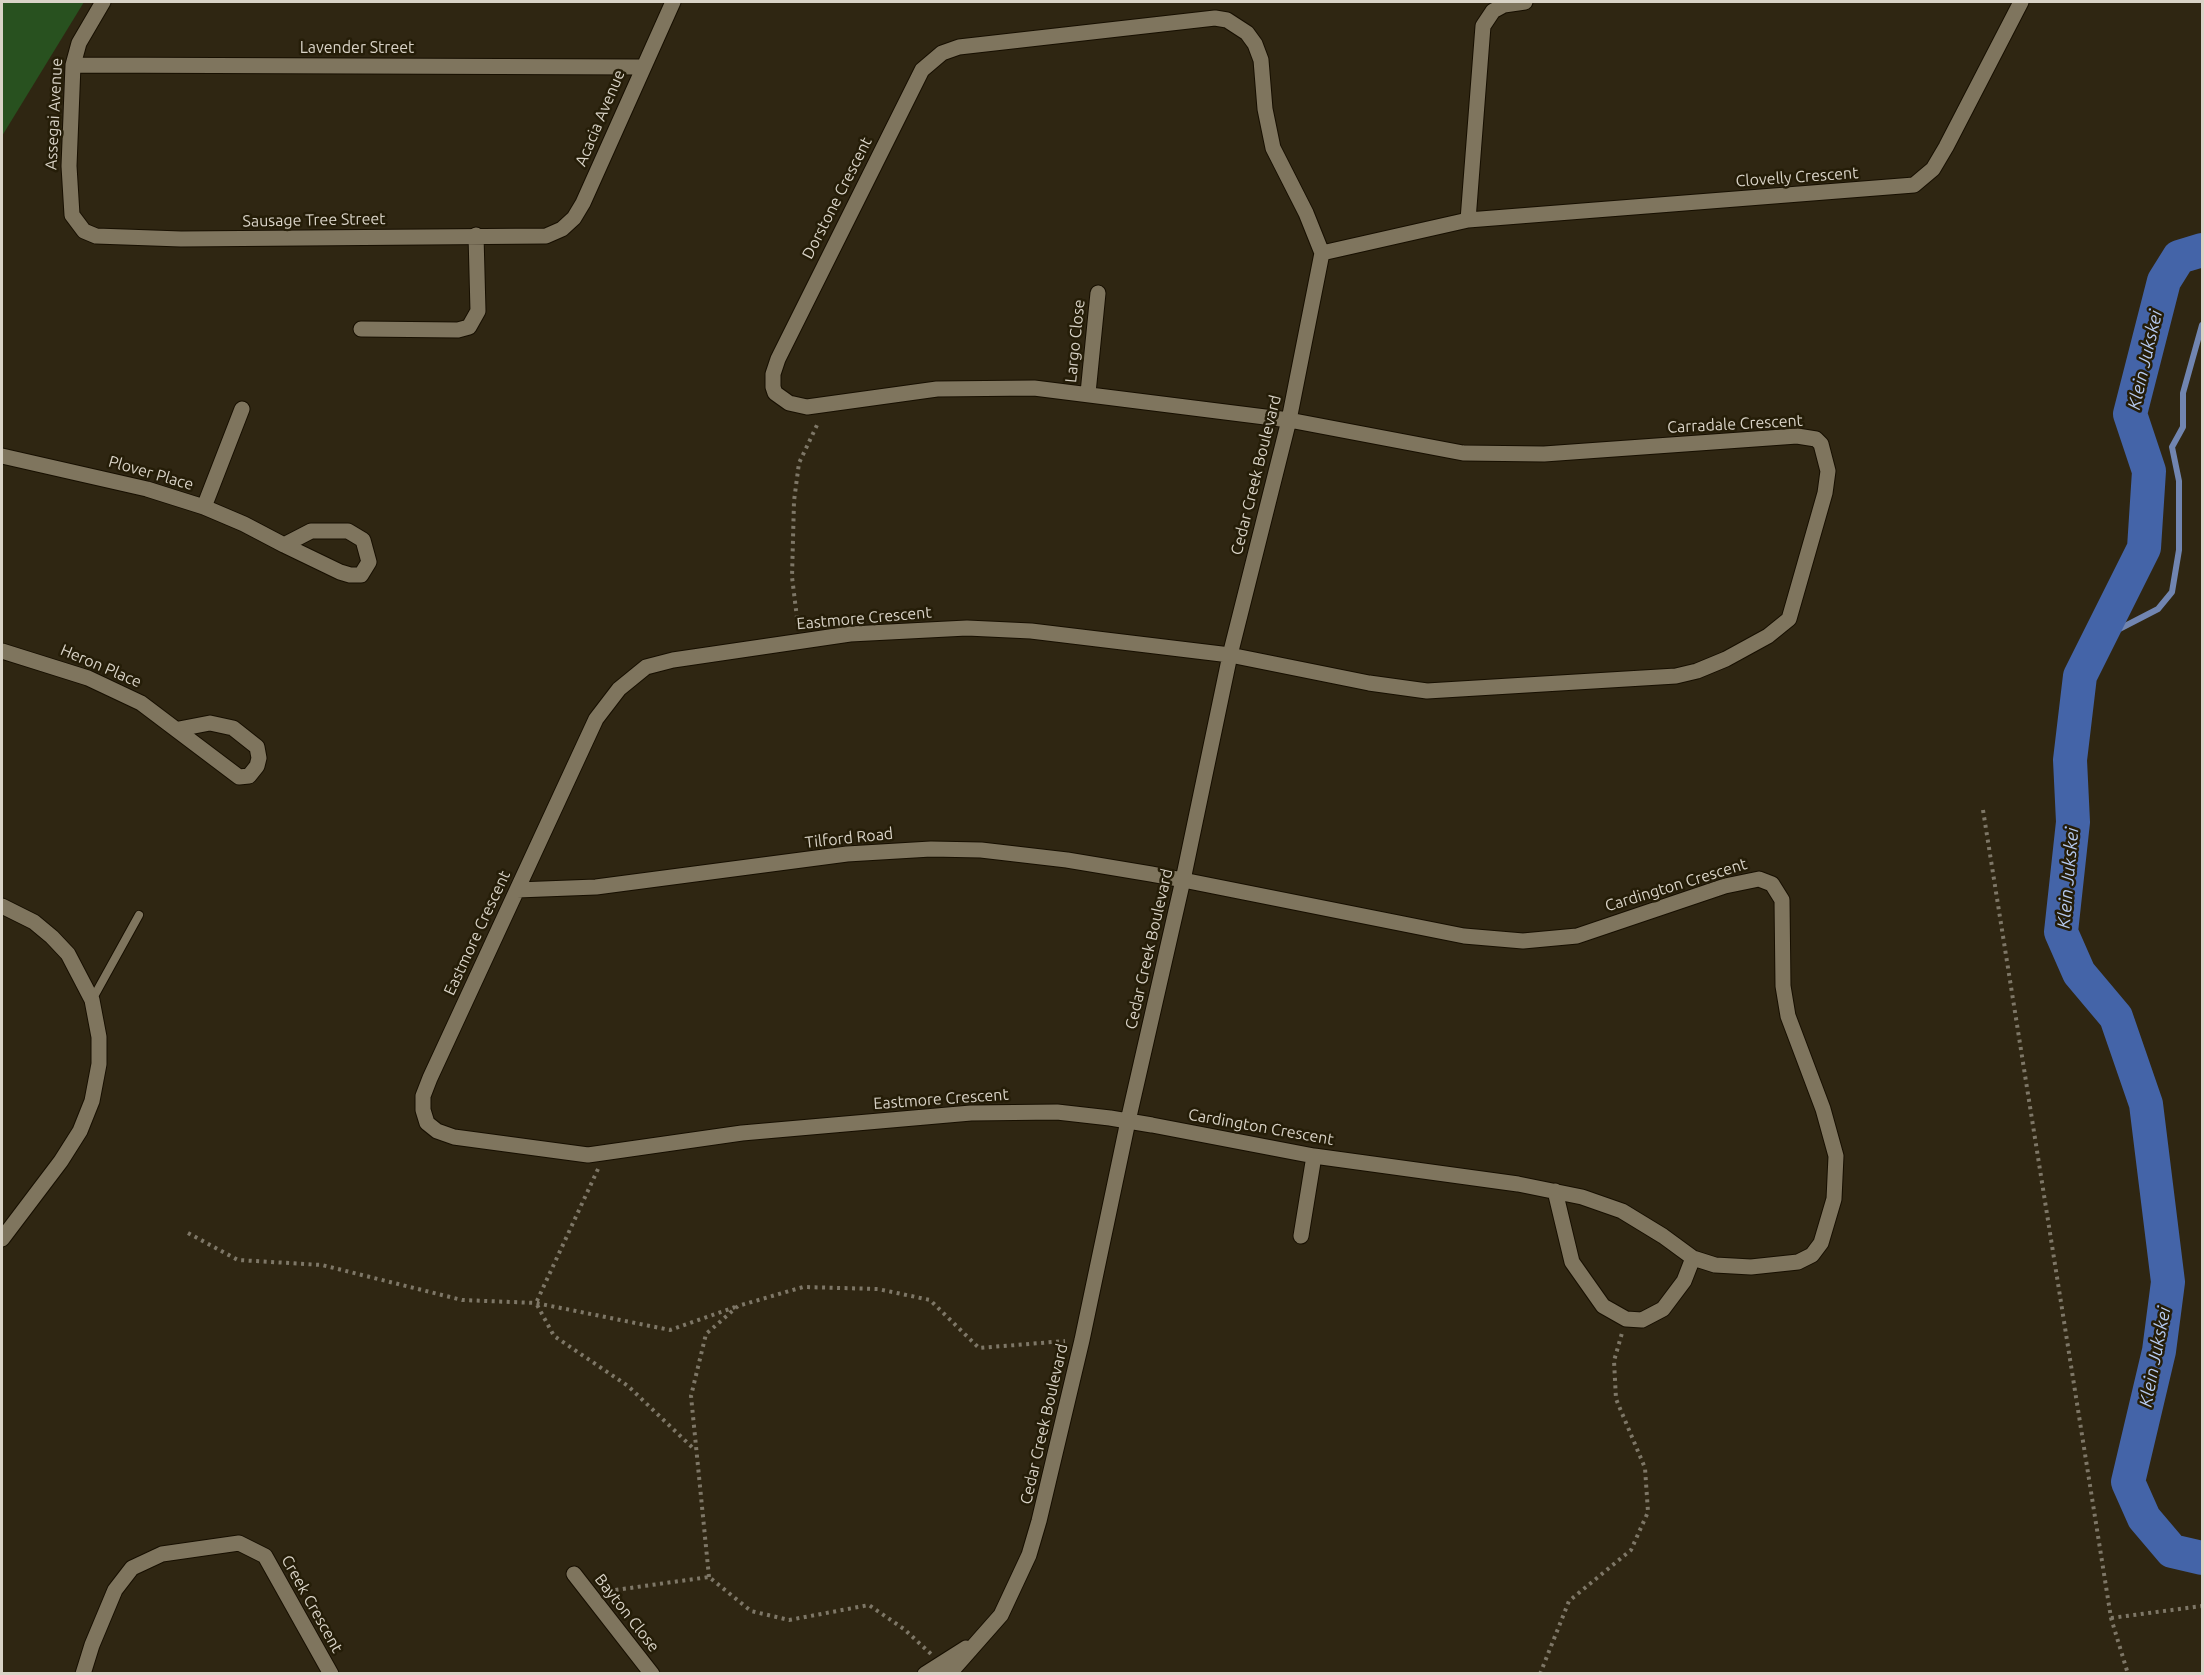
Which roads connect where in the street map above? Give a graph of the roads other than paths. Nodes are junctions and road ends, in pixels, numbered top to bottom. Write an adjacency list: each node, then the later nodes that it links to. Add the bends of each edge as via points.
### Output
1 (103, 2): 5 (street, Assegai Avenue, via 79,43)
2 (674, 2): 6 (street, Acacia Avenue)
3 (1525, 2): 7 (street, via 1493,11 1483,26)
4 (2021, 2): 7 (street, Clovelly Crescent, via 1946,147 1933,169 1914,185)
5 (73, 65): 6 (street, Lavender Street); 8 (street, Assegai Avenue, via 70,204 77,225)
6 (642, 67): 10 (street, Acacia Avenue, via 579,211 562,228)
7 (1468, 220): 11 (street, Clovelly Crescent)
8 (84, 231): 9 (street, Sausage Tree Street, via 111,237 170,239)
9 (476, 235): 10 (street, Sausage Tree Street); 13 (street, via 478,311 469,327)
10 (546, 236)
11 (1322, 253): 14 (street, Dorstone Crescent, via 1273,148 1261,60 1256,44 1239,26 1215,18 942,52 915,82 778,359 772,382 775,393 799,405 989,386); 16 (street, Cedar Creek Boulevard)
12 (1098, 293): 14 (street, Largo Close)
13 (361, 329)
14 (1088, 393): 16 (street, Dorstone Crescent)
15 (242, 409): 18 (street)
16 (1289, 420): 21 (street, Cedar Creek Boulevard); 21 (street, Carradale Crescent, via 1463,453 1506,455 1797,436 1816,439 1821,444 1827,471 1825,493 1789,620 1768,636 1697,671 1649,679 1427,691)
17 (2, 456): 18 (street, Plover Place, via 147,489)
18 (204, 507): 19 (street, Plover Place)
19 (284, 545): 19 (street, Plover Place, via 350,575 361,575 369,562 363,540 348,531 311,531)
20 (2, 651): 22 (street, Heron Place, via 88,678 141,703)
21 (1230, 655): 23 (street, Cedar Creek Boulevard); 24 (street, Eastmore Crescent, via 1000,629 910,630 800,641 646,667 607,702 596,719)
22 (179, 729): 22 (street, Heron Place, via 239,777 249,776 257,766 257,747 233,728 210,723)
23 (1183, 880): 24 (street, Tilford Road, via 1014,852 931,849 847,854 596,887); 28 (street, Cedar Creek Boulevard); 33 (street, Cardington Crescent, via 1464,936 1523,941 1577,936 1744,880 1759,879 1772,884 1782,900 1783,986 1788,1016 1832,1134 1837,1176 1834,1199 1821,1243 1812,1255 1798,1262 1715,1265)
24 (518, 890): 28 (street, Eastmore Crescent, via 423,1096 427,1123 437,1131 454,1137 566,1153 605,1153 742,1133 971,1113 1057,1112)
25 (2, 906): 27 (street, via 34,922 52,937 68,954)
26 (139, 915): 27 (lane)
27 (92, 1000): 32 (street, via 99,1064 87,1115 61,1161)
28 (1128, 1121): 29 (street, Cardington Crescent); 35 (street, Cedar Creek Boulevard, via 1082,1340 1029,1555 1000,1615)
29 (1314, 1156): 30 (street, Cardington Crescent); 31 (street)
30 (1555, 1191): 33 (street, Cardington Crescent, via 1622,1211); 33 (street, via 1572,1262 1603,1305 1626,1319 1642,1320 1663,1309 1684,1281)
31 (1300, 1236)
32 (2, 1239)
33 (1693, 1258)
34 (574, 1574): 38 (street, Bayton Close)
35 (947, 1670): 39 (street, Cedar Creek Boulevard)
36 (84, 1674): 37 (street, Creek Crescent, via 115,1590 132,1568 162,1554 239,1543 265,1557)
37 (331, 1674)
38 (652, 1674)
39 (925, 1674)

